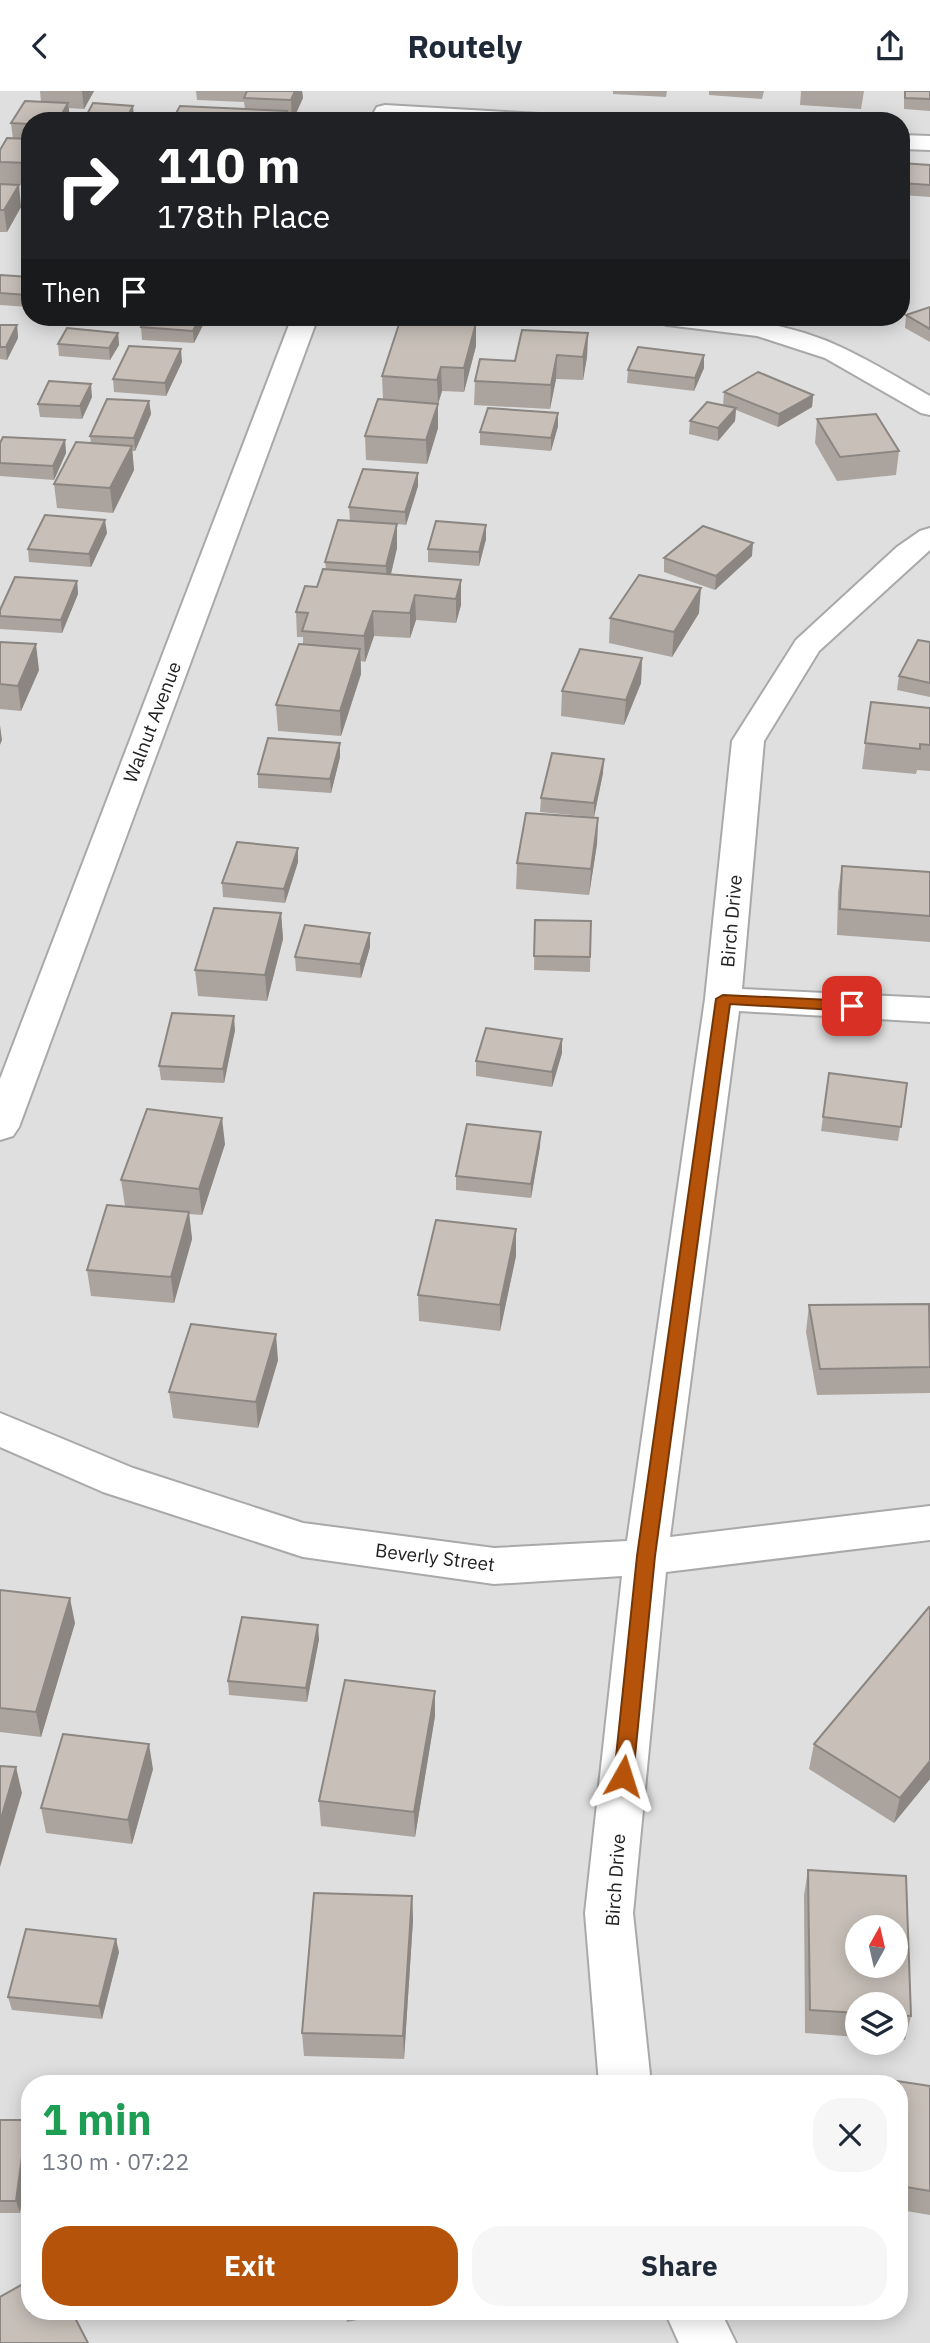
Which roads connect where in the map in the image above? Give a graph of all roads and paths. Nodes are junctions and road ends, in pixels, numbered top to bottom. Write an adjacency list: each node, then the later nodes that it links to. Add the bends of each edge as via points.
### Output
1 (387, 108): 2 (street)
2 (434, 112)
3 (910, 142): 4 (street)
4 (930, 143)
5 (302, 326): 11 (street, Walnut Avenue)
6 (738, 326): 7 (street, via 834,353)
7 (930, 407)
8 (930, 537): 9 (street, Birch Drive, via 807,646 748,741)
9 (723, 999): 10 (street); 14 (street, Birch Drive)
10 (930, 1010)
11 (0, 1127)
12 (0, 1429): 14 (street, Beverly Street, via 118,1481 303,1540 494,1566)
13 (930, 1523): 14 (street, Beverly Street)
14 (646, 1556): 15 (street, Birch Drive, via 609,1913)
15 (624, 2075)
16 (696, 2320): 17 (street)
17 (709, 2343)

